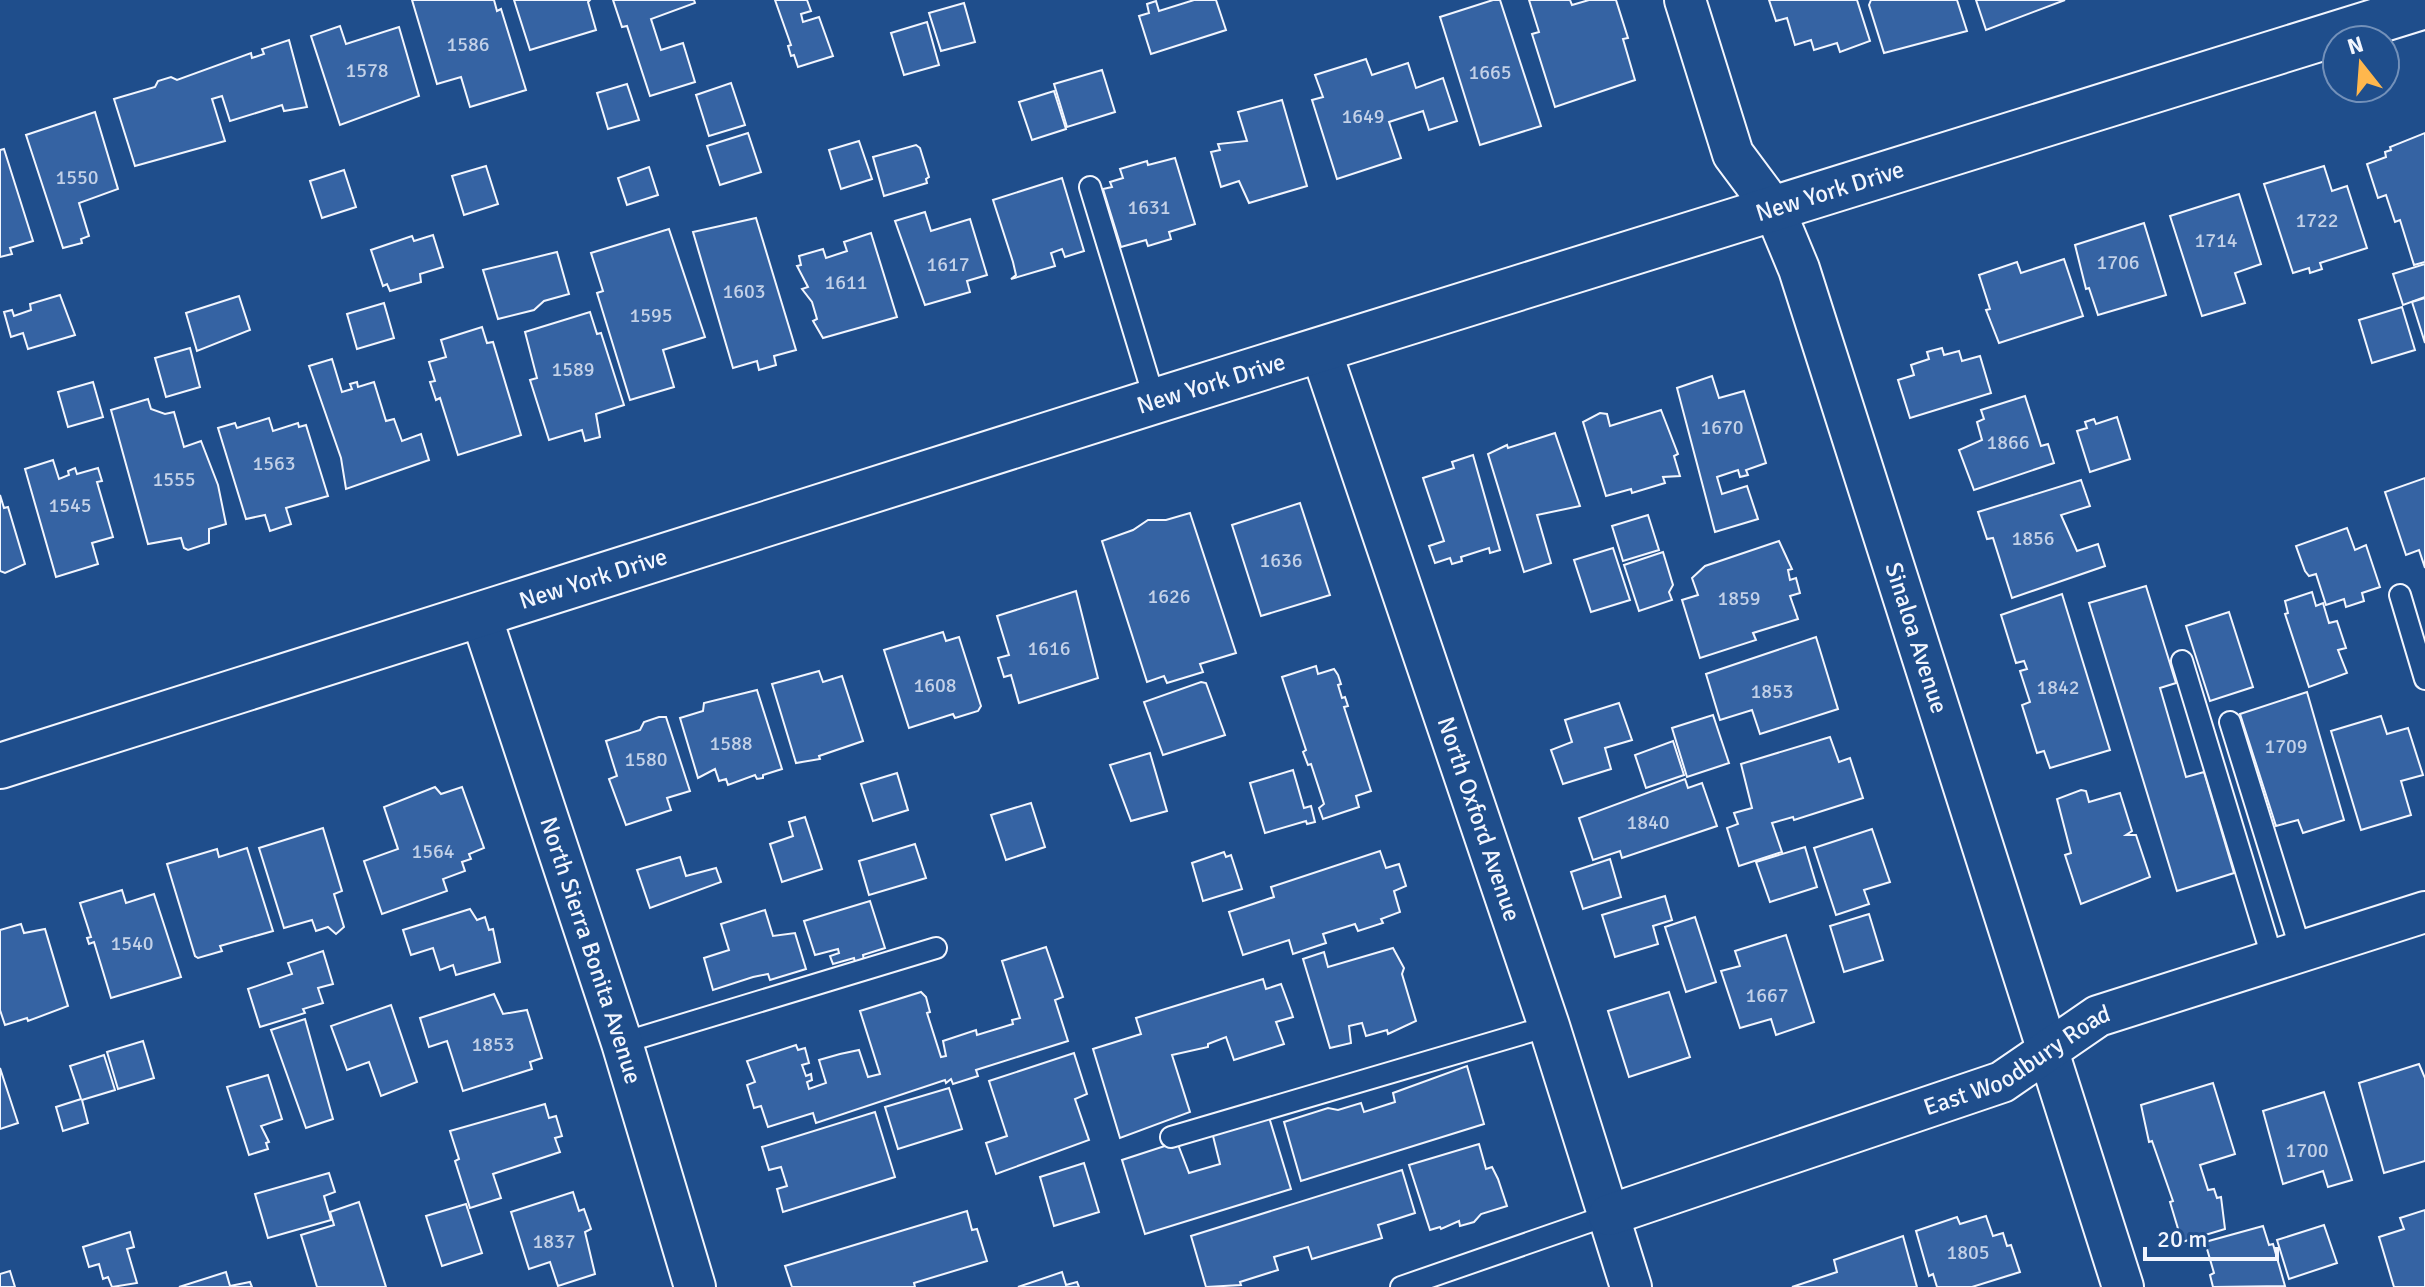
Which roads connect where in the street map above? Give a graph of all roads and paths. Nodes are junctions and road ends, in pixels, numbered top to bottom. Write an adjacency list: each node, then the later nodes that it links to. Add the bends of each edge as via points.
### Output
1 (1685, 0): 4 (street, Sinaloa Avenue, via 1733,154)
2 (2425, 6): 4 (street, New York Drive)
3 (1090, 187): 6 (lane)
4 (1774, 209): 5 (street, New York Drive); 18 (street, Sinaloa Avenue, via 1799,269)
5 (1321, 351): 6 (street, New York Drive); 16 (street, North Oxford Avenue)
6 (1155, 401): 8 (street, New York Drive)
7 (2400, 595): 10 (lane)
8 (481, 616): 12 (street, New York Drive); 17 (street, North Sierra Bonita Avenue)
9 (2182, 661): 15 (lane)
10 (2425, 679)
11 (2230, 722): 15 (lane)
12 (0, 766)
13 (2425, 912): 15 (street, East Woodbury Road)
14 (936, 948): 17 (lane)
15 (2287, 956): 18 (street, East Woodbury Road, via 2098,1016)
16 (1549, 1026): 19 (lane); 20 (street, North Oxford Avenue)
17 (622, 1043): 21 (street, North Sierra Bonita Avenue)
18 (2049, 1051): 20 (street, East Woodbury Road, via 2002,1082); 24 (street, Sinaloa Avenue)
19 (1171, 1137)
20 (1609, 1215): 22 (lane); 23 (street, North Oxford Avenue)
21 (695, 1287)
22 (1401, 1287)
23 (1631, 1287)
24 (2123, 1287)

